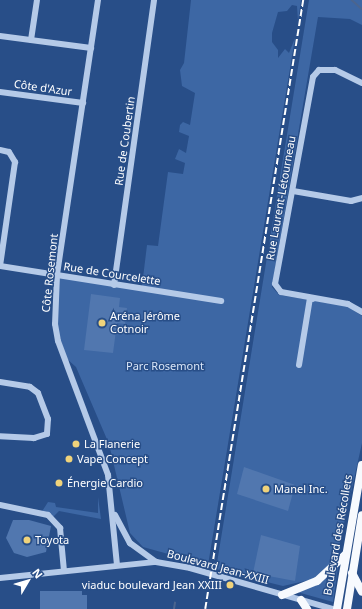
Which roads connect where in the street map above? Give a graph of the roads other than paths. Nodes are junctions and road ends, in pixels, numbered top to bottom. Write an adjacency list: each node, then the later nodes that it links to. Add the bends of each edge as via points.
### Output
1 (37, 0): 5 (street)
2 (98, 0): 6 (street, Côte Rosemont)
3 (154, 0): 17 (street, Rue de Coubertin)
4 (0, 36): 5 (street)
5 (31, 40): 6 (street)
6 (91, 48): 9 (street, Côte Rosemont)
7 (362, 83): 11 (street, Rue Laurent-Létourneau, via 335,70 319,70 313,77)
8 (0, 92): 9 (street, Côte d'Azur)
9 (83, 103): 16 (street, Côte Rosemont)
10 (0, 150): 14 (street, via 9,152 15,162)
11 (293, 191): 12 (street, via 351,201); 18 (street, Rue Laurent-Létourneau, via 275,284 281,292)
12 (362, 198)
13 (0, 205): 14 (street)
14 (8, 205): 15 (street)
15 (0, 266): 16 (street, Rue de Courcelette)
16 (57, 275): 17 (street, Rue de Courcelette); 26 (street, Côte Rosemont, via 55,324 58,341 108,475)
17 (114, 285): 19 (street, Rue de Courcelette)
18 (313, 299): 20 (street, Rue Laurent-Létourneau, via 348,304); 21 (street)
19 (221, 301)
20 (362, 312)
21 (298, 365)
22 (0, 382): 23 (street, via 30,387 38,393 48,419 47,434 34,438)
23 (0, 436)
24 (362, 464): 28 (main road, Boulevard des Récollets)
25 (0, 505): 31 (street, via 48,515 60,528)
26 (114, 513): 29 (street, via 130,543); 30 (street, Côte Rosemont)
27 (362, 515): 32 (main road, Boulevard des Récollets)
28 (345, 555): 35 (main road, via 317,581); 39 (main road, Boulevard des Récollets)
29 (156, 562): 30 (street, Boulevard Jean-XXIII); 35 (street, Boulevard Jean-XXIII, via 190,568)
30 (117, 565): 31 (street, Boulevard Jean-XXIII)
31 (64, 571): 33 (street, Boulevard Jean-XXIII)
32 (352, 574): 34 (main road); 40 (main road, Boulevard des Récollets)
33 (0, 578)
34 (362, 592)
35 (282, 595): 36 (street, Boulevard Jean-XXIII)
36 (301, 600): 37 (main road); 38 (street, Boulevard Jean-XXIII)
37 (307, 609)
38 (333, 609)
39 (337, 609)
40 (347, 609)

